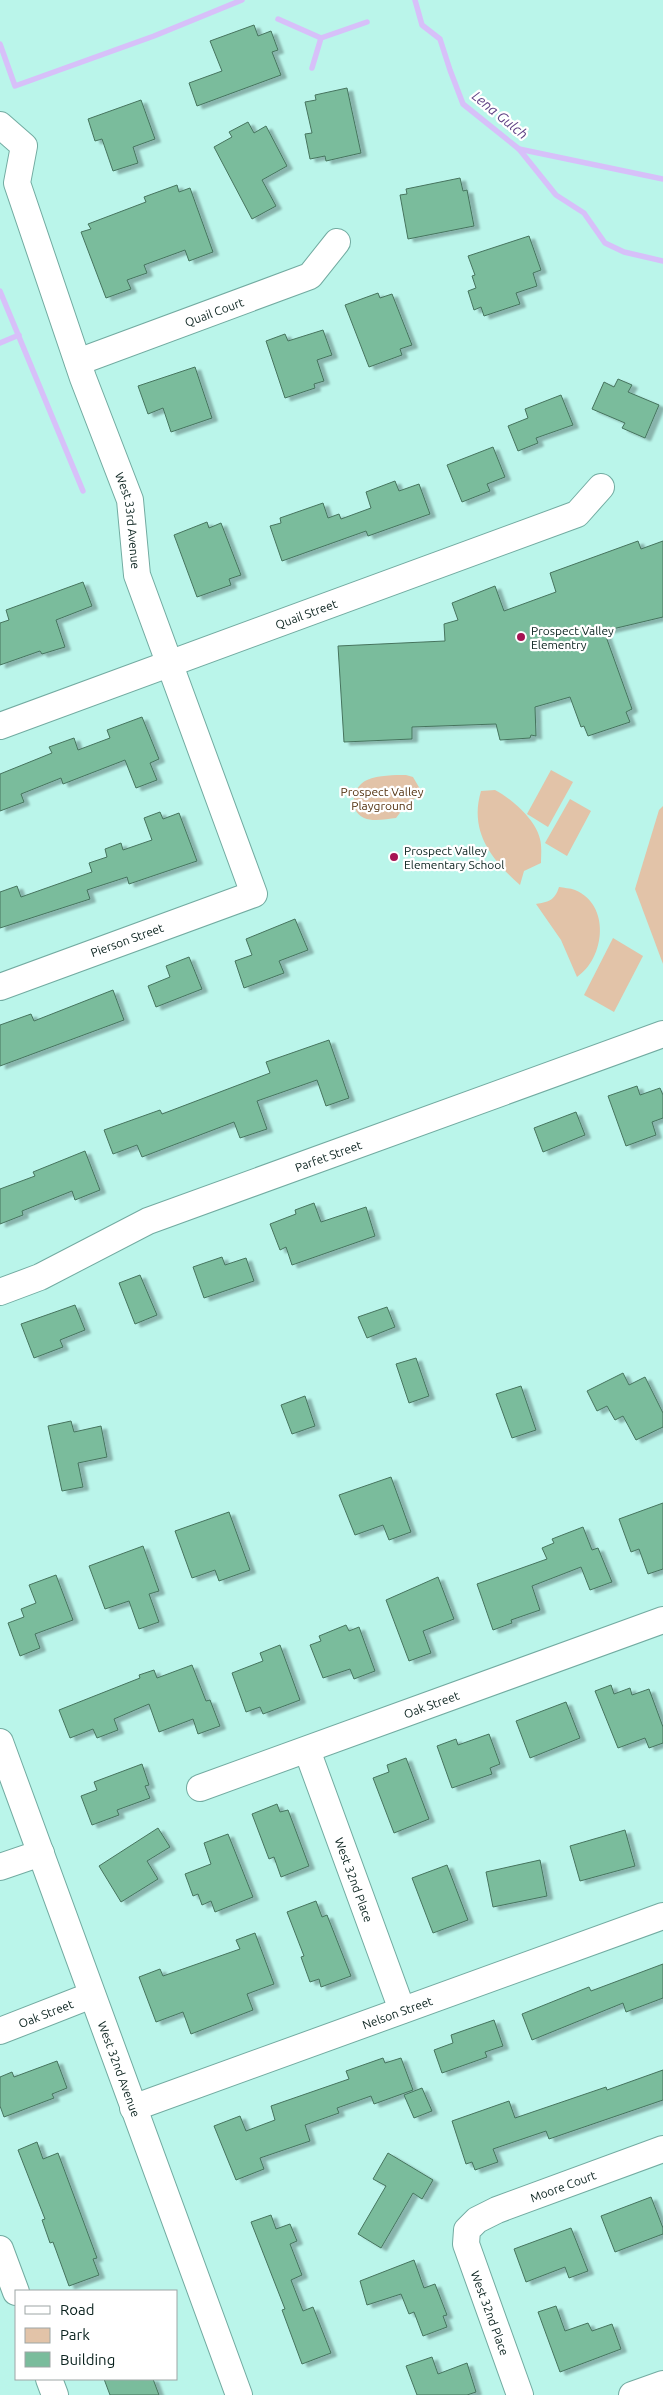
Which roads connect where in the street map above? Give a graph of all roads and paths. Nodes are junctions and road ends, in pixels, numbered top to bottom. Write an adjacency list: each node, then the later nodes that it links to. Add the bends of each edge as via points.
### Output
1 (0, 125): 3 (street, West 33rd Avenue, via 24,146 17,183)
2 (337, 242): 3 (street, Quail Court, via 310,276)
3 (78, 362): 5 (street, West 33rd Avenue, via 130,500 137,575)
4 (601, 486): 5 (street, Quail Street, via 577,514)
5 (170, 664): 6 (street, Quail Street); 7 (street, West 33rd Avenue)
6 (0, 726)
7 (254, 894): 8 (street, Pierson Street)
8 (0, 987)
9 (663, 1034): 10 (street, Parfet Street, via 148,1221 40,1277)
10 (0, 1292)
11 (663, 1620): 13 (street, Oak Street)
12 (0, 1742): 15 (street, West 32nd Avenue)
13 (307, 1750): 14 (street, Oak Street); 19 (street, West 32nd Place)
14 (200, 1788)
15 (41, 1853): 16 (street); 18 (street, West 32nd Avenue)
16 (0, 1867)
17 (663, 1916): 19 (street, Nelson Street)
18 (92, 1995): 20 (street, Oak Street); 21 (street, West 32nd Avenue)
19 (402, 2010): 21 (street, Nelson Street)
20 (0, 2031)
21 (133, 2108): 29 (street, West 32nd Avenue)
22 (663, 2149): 23 (street, Moore Court, via 497,2210 477,2220)
23 (467, 2230): 30 (street, West 32nd Place, via 466,2244)
24 (0, 2249): 25 (street)
25 (10, 2286)
26 (49, 2380): 28 (street)
27 (663, 2384): 31 (street)
28 (55, 2395)
29 (239, 2395)
30 (520, 2395)
31 (632, 2395)

